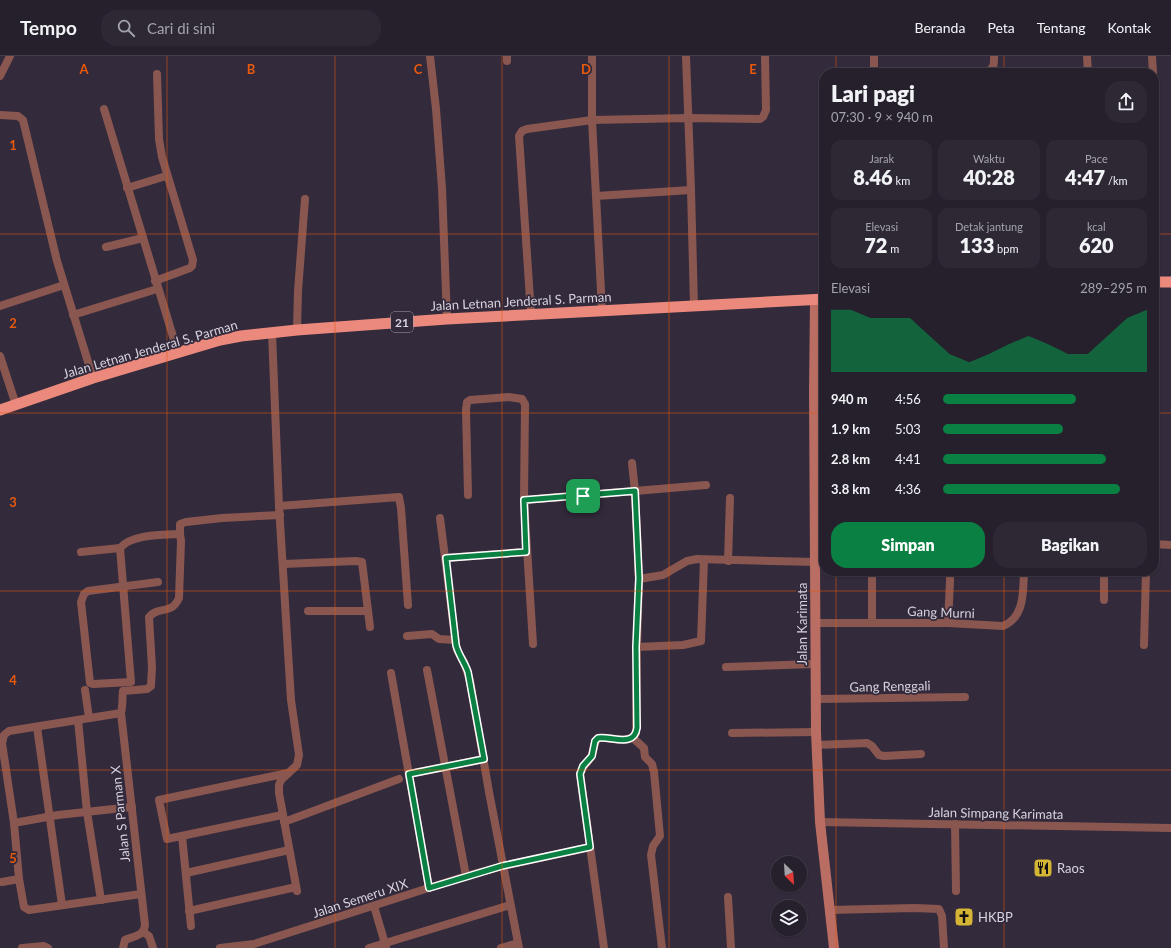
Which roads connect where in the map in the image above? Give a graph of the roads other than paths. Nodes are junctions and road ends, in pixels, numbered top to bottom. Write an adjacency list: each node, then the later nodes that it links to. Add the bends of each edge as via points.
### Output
1 (10, 56): 15 (street)
2 (430, 56): 38 (street, via 442,188)
3 (592, 56): 19 (street)
4 (686, 56): 18 (street)
5 (765, 56): 18 (street, via 764,117 751,120)
6 (874, 56): 10 (street)
7 (994, 56): 11 (street)
8 (1087, 56): 12 (street)
9 (1152, 56): 13 (street)
10 (874, 68)
11 (993, 68)
12 (1088, 68)
13 (1153, 68)
14 (157, 74): 20 (street, via 159,139)
15 (0, 76)
16 (104, 109): 21 (street)
17 (0, 115): 30 (street, via 18,116 23,120)
18 (689, 118): 19 (street); 22 (street)
19 (592, 120): 23 (street); 36 (street, via 527,129 519,136)
20 (166, 176): 21 (street); 27 (street, via 193,260 190,268)
21 (127, 188): 25 (street)
22 (691, 190): 23 (street); 34 (street)
23 (596, 196): 35 (street)
24 (305, 199): 39 (street)
25 (143, 238): 26 (street); 27 (street)
26 (106, 247)
27 (155, 281): 31 (street)
28 (1159, 282): 29 (highway)
29 (1171, 282)
30 (64, 285): 33 (street); 37 (street)
31 (157, 289): 37 (street); 41 (street)
32 (819, 300): 34 (highway, Jalan Letnan Jenderal S. Parman / 21); 44 (main road, Jalan Karimata)
33 (0, 306)
34 (694, 306): 35 (highway, Jalan Letnan Jenderal S. Parman / 21)
35 (602, 310): 36 (highway, Jalan Letnan Jenderal S. Parman / 21)
36 (531, 314): 38 (highway, Jalan Letnan Jenderal S. Parman / 21)
37 (73, 315): 43 (street)
38 (447, 319): 39 (highway, Jalan Letnan Jenderal S. Parman / 21)
39 (297, 330): 40 (highway, Jalan Letnan Jenderal S. Parman / 21)
40 (272, 332): 41 (highway, Jalan Letnan Jenderal S. Parman / 21, via 232,337); 53 (street)
41 (178, 353): 43 (highway, Jalan Letnan Jenderal S. Parman / 21)
42 (0, 356): 45 (street)
43 (93, 378): 45 (highway, Jalan Letnan Jenderal S. Parman / 21)
44 (819, 392): 65 (main road, Jalan Karimata)
45 (16, 405): 46 (highway, Jalan Letnan Jenderal S. Parman / 21)
46 (0, 410)
47 (632, 463): 49 (street)
48 (706, 485): 49 (street)
49 (635, 491): 52 (street); 72 (street)
50 (468, 495): 52 (street, via 467,402 522,399 526,404)
51 (730, 498): 64 (street)
52 (524, 500): 61 (street)
53 (279, 506): 54 (street); 76 (street, via 399,497)
54 (280, 515): 56 (street, via 186,522 180,524); 66 (street)
55 (440, 518): 62 (street)
56 (180, 534): 59 (street, via 135,538); 95 (street, Jalan S Parman X, via 179,598 176,606 149,617 151,686 147,689 123,691)
57 (1159, 544): 58 (street)
58 (1171, 545)
59 (120, 548): 60 (street); 74 (street)
60 (81, 552)
61 (526, 552): 62 (street); 85 (street)
62 (446, 558): 84 (street)
63 (704, 560): 64 (street); 72 (street, via 687,561 663,574); 87 (street, via 701,641 683,645)
64 (728, 561): 65 (street)
65 (815, 562): 80 (main road, Jalan Karimata)
66 (283, 564): 78 (street, via 359,561 363,566); 106 (street, via 291,700 299,755 297,765)
67 (872, 576): 79 (street)
68 (950, 576): 81 (street)
69 (1024, 576): 81 (street, Gang Murni, via 1020,608 1007,624 1003,626)
70 (1104, 576): 75 (street)
71 (1146, 576): 86 (street)
72 (639, 578): 87 (street)
73 (158, 582): 74 (street)
74 (124, 587): 74 (street, via 88,591 81,602 89,680 92,684 131,682)
75 (1104, 600)
76 (408, 605)
77 (308, 611): 78 (street)
78 (368, 611): 82 (street)
79 (872, 622): 80 (street, Gang Murni); 81 (street, Gang Murni)
80 (815, 623): 88 (main road, Jalan Karimata)
81 (948, 623)
82 (370, 627)
83 (406, 636): 84 (street, via 432,634)
84 (456, 642): 104 (street, via 457,650 468,672)
85 (533, 644)
86 (1144, 645)
87 (636, 647): 101 (street, via 637,728)
88 (815, 664): 89 (street); 94 (main road, Jalan Karimata)
89 (726, 667)
90 (427, 670): 105 (street)
91 (391, 673): 107 (street)
92 (85, 690): 96 (street)
93 (965, 697): 94 (street, Gang Renggali)
94 (816, 700): 99 (main road, Jalan Karimata)
95 (121, 713): 96 (street); 109 (street, Jalan S Parman X)
96 (89, 718): 97 (street)
97 (78, 720): 98 (street); 110 (street)
98 (37, 727): 111 (street); 114 (street, via 8,731 2,743)
99 (816, 732): 100 (street); 102 (main road, Jalan Karimata)
100 (732, 734)
101 (633, 738): 118 (street, via 598,738 592,756 581,770); 148 (street, via 644,748 645,757 652,764 654,772 660,836 653,846 652,855)
102 (817, 745): 103 (street, via 867,743 879,755); 113 (main road, Jalan Karimata)
103 (921, 754)
104 (484, 759): 105 (street); 120 (street)
105 (445, 766): 107 (street); 122 (street)
106 (289, 773): 112 (street, via 279,785); 117 (street, via 159,800 167,839)
107 (409, 774): 125 (street)
108 (399, 779): 112 (street)
109 (132, 807): 110 (street); 127 (street, Jalan S Parman X)
110 (87, 812): 111 (street); 129 (street)
111 (50, 816): 114 (street); 130 (street)
112 (283, 818): 117 (street); 119 (street)
113 (820, 822): 115 (street, Jalan Simpang Karimata); 133 (main road, Jalan Karimata)
114 (14, 823): 123 (street)
115 (955, 824): 116 (street, Jalan Simpang Karimata); 126 (street)
116 (1171, 828)
117 (182, 836): 121 (street)
118 (590, 847): 120 (street, Jalan Semeru XIX); 147 (street)
119 (289, 850): 121 (street); 134 (street, via 297,889)
120 (502, 866): 122 (street, Jalan Semeru XIX); 131 (street)
121 (186, 873): 134 (street)
122 (466, 876): 125 (street, Jalan Semeru XIX)
123 (19, 879): 124 (street); 130 (street, via 23,905 26,909)
124 (2, 882)
125 (429, 888): 132 (street, Jalan Semeru XIX)
126 (956, 892)
127 (141, 894): 129 (street); 136 (street, Jalan S Parman X, via 145,925)
128 (728, 897): 149 (street)
129 (101, 900): 130 (street)
130 (62, 905)
131 (510, 905): 137 (street); 139 (street)
132 (374, 906): 138 (street, Jalan Semeru XIX); 139 (street)
133 (829, 910): 150 (main road, Jalan Karimata); 151 (street, via 939,909 942,916)
134 (189, 911): 135 (street)
135 (191, 926)
136 (143, 932): 142 (street, via 125,940); 143 (street, via 149,936)
137 (518, 945): 146 (street)
138 (254, 946): 144 (street, Jalan Semeru XIX)
139 (385, 946): 145 (street)
140 (22, 948): 141 (street)
141 (48, 948)
142 (123, 948)
143 (154, 948)
144 (220, 948)
145 (369, 948)
146 (501, 948)
147 (604, 948)
148 (662, 948)
149 (731, 948)
150 (834, 948)
151 (944, 948)

